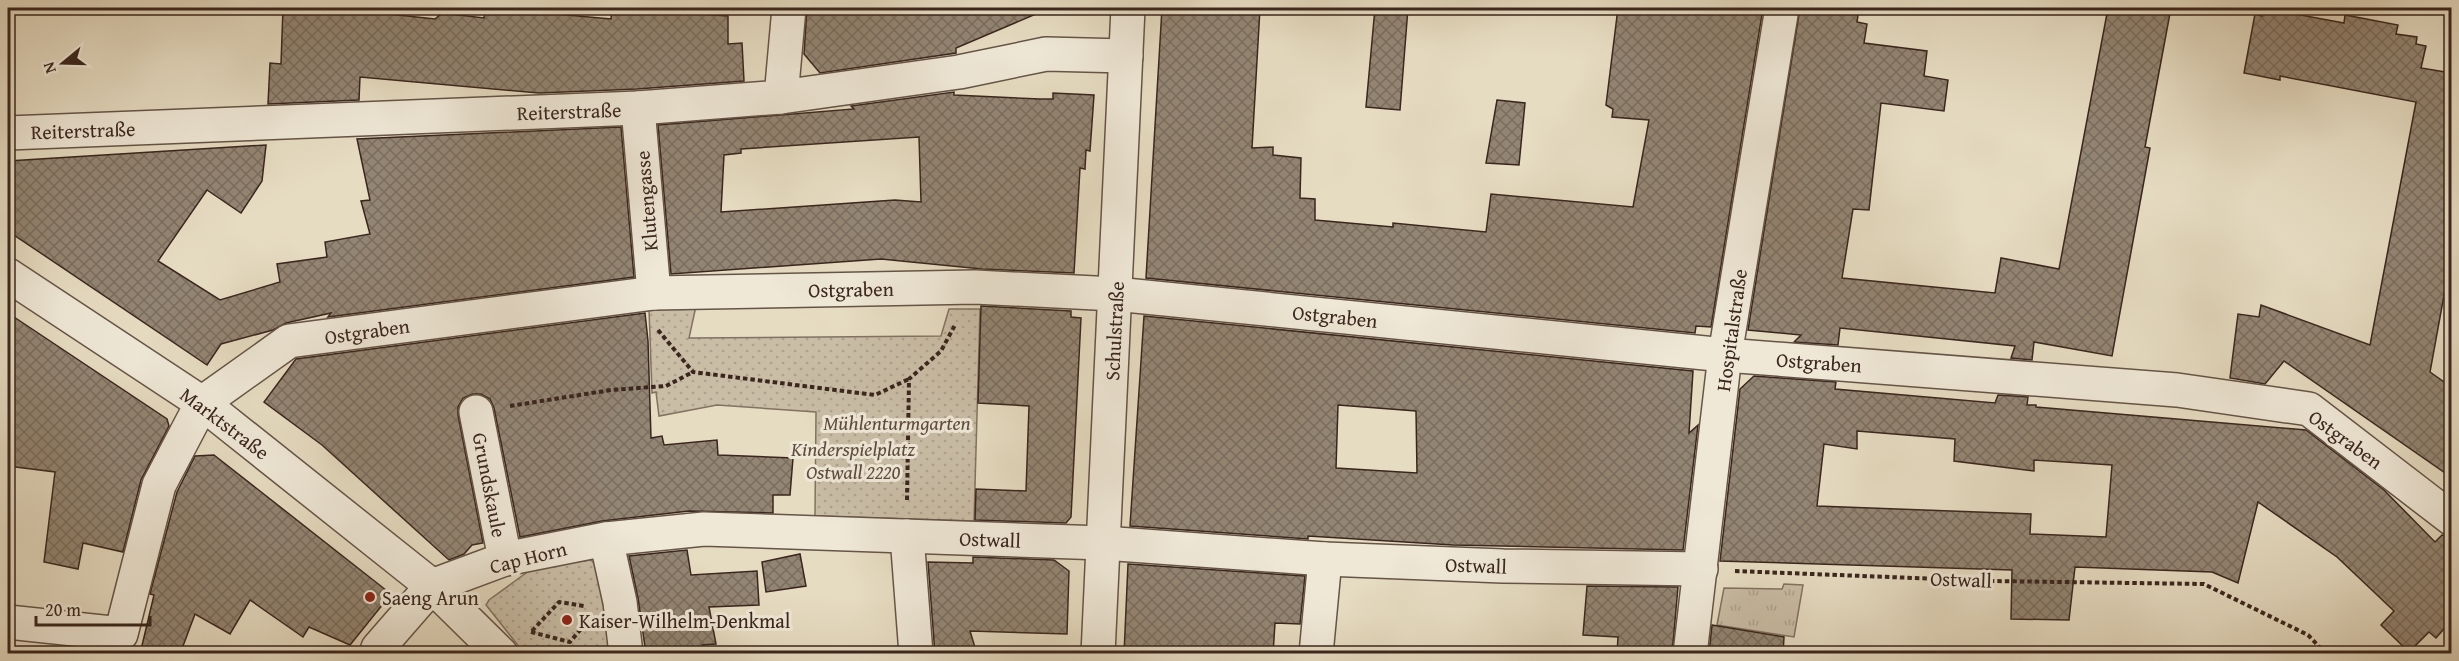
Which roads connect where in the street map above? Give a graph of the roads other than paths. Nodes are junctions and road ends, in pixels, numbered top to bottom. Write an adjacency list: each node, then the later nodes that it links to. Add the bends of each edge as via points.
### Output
1 (789, 8): 5 (street)
2 (1128, 8): 4 (street, Schulstraße)
3 (1782, 8): 11 (street, Hospitalstraße)
4 (1126, 56): 5 (street, Reiterstraße, via 1046,54 959,72); 10 (street, Schulstraße)
5 (781, 97): 6 (street, Reiterstraße)
6 (638, 108): 7 (street, Reiterstraße); 9 (street, Klutengasse)
7 (8, 133)
8 (8, 275): 12 (street, Marktstraße)
9 (654, 293): 10 (street, Ostgraben, via 975,287); 12 (street, Ostgraben, via 288,341)
10 (1115, 294): 11 (street, Ostgraben); 17 (street, Schulstraße)
11 (1725, 355): 14 (street, Ostgraben, via 2177,390 2309,409); 20 (street, Hospitalstraße)
12 (202, 404): 21 (street, Marktstraße); 22 (street, via 159,485 121,634)
13 (476, 412): 18 (street, Grundskaule)
14 (2451, 519)
15 (907, 536): 16 (street, Ostwall, via 704,529); 17 (street, Ostwall); 26 (street)
16 (606, 539): 18 (street, Cap Horn); 25 (street, via 609,605)
17 (1103, 543): 19 (street, Ostwall); 27 (street, Schulstraße)
18 (505, 559): 21 (street, Cap Horn)
19 (1325, 559): 20 (street, Ostwall); 28 (street)
20 (1701, 569): 29 (street, Hospitalstraße)
21 (432, 586): 23 (street); 24 (street)
22 (8, 622)
23 (497, 649)
24 (376, 654)
25 (626, 654)
26 (916, 654)
27 (1098, 654)
28 (1316, 654)
29 (1690, 654)

